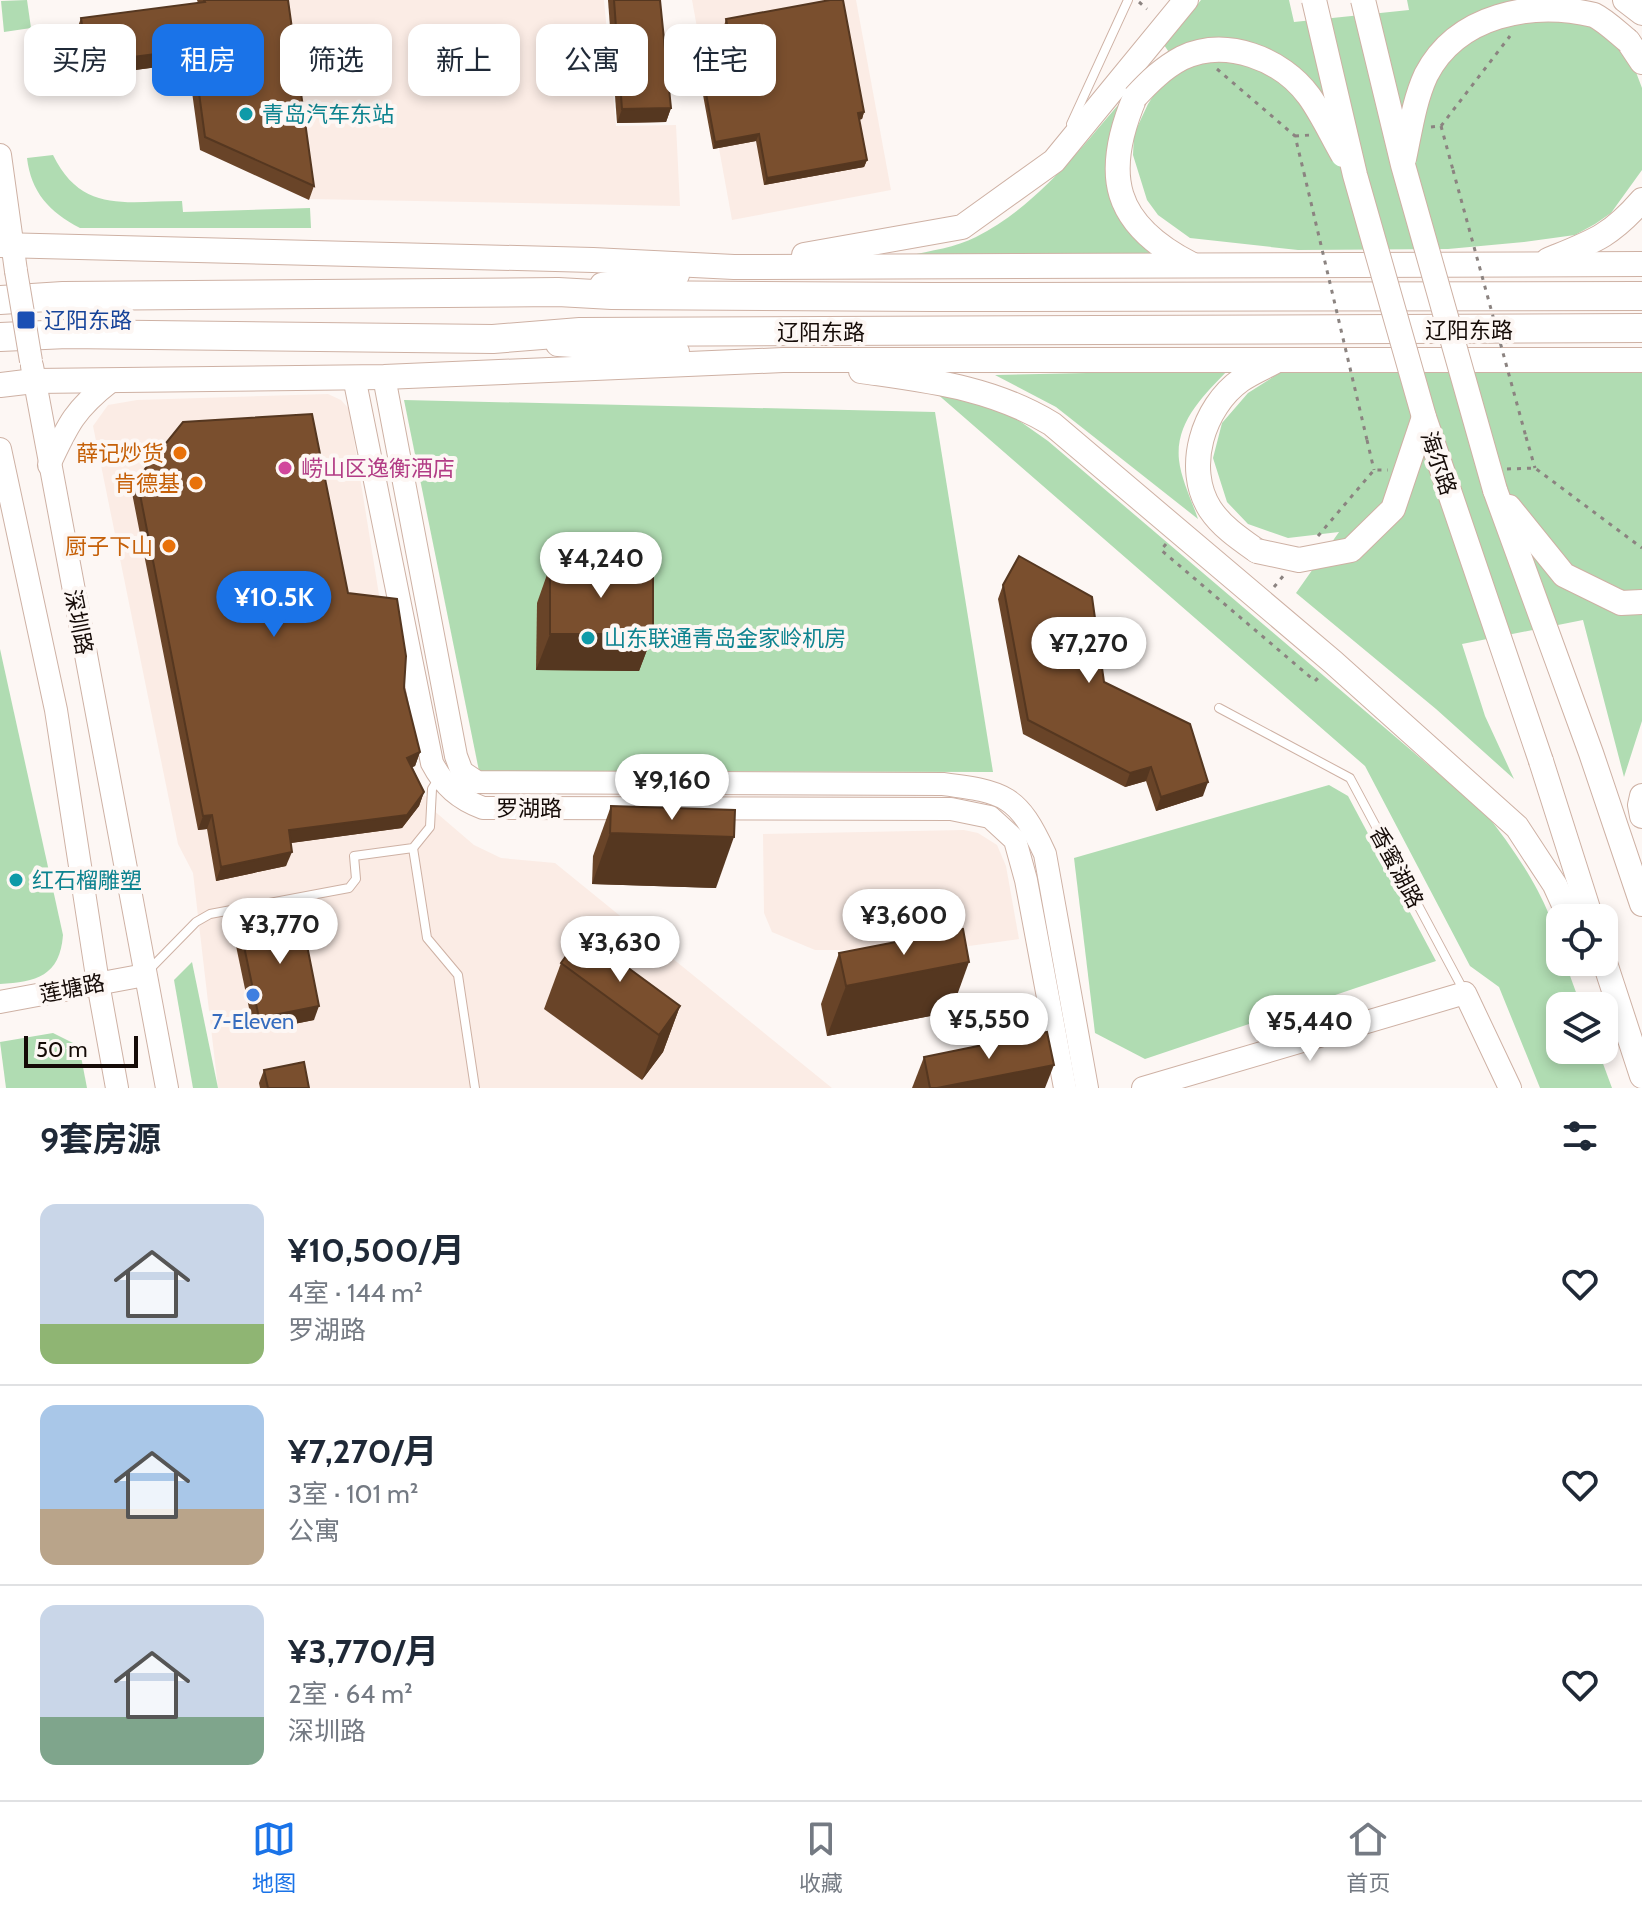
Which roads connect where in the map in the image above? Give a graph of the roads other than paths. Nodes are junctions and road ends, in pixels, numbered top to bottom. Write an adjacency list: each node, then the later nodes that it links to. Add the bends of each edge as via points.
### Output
1 (1128, 0): 9 (lane)
2 (1186, 0): 9 (main road)
3 (1314, 0): 11 (main road, 海尔路, bridge)
4 (1363, 0): 10 (main road, 海尔路, bridge)
5 (1625, 0): 6 (main road)
6 (1642, 13)
7 (1642, 62): 10 (main road, bridge, via 1628,41 1595,15 1555,4 1519,4 1495,11 1451,40 1425,77)
8 (0, 155): 13 (street, 深圳路)
9 (1054, 161): 17 (main road, via 962,227)
10 (1403, 165): 35 (main road, 海尔路, bridge)
11 (1355, 175): 15 (main road, bridge, via 1310,97 1290,74 1262,57 1221,50 1185,57 1158,73 1135,97 1118,145 1117,180 1140,228); 32 (main road, 海尔路, bridge)
12 (1642, 200): 16 (main road, via 1602,238)
13 (6, 246): 17 (main road); 27 (street, 深圳路, bridge, via 16,271)
14 (1642, 264): 16 (main road)
15 (1193, 265): 16 (main road); 17 (main road)
16 (1535, 265)
17 (734, 267): 18 (main road)
18 (558, 292): 19 (highway, 辽阳东路); 20 (highway, 辽阳东路)
19 (1642, 296)
20 (0, 300)
21 (1642, 328): 23 (highway, 辽阳东路, via 580,332)
22 (0, 337): 23 (highway, 辽阳东路)
23 (493, 339): 24 (main road)
24 (783, 360): 25 (main road, 辽阳东路); 29 (main road, 辽阳东路); 42 (main road, via 962,386 1023,407 1052,424 1333,662 1517,827)
25 (1279, 360): 26 (main road, 辽阳东路); 32 (main road, bridge, via 1241,380 1219,401 1198,455 1209,508 1257,551 1299,560 1351,550 1393,509)
26 (1642, 360)
27 (32, 371): 30 (main road, 辽阳东路); 31 (main road, 辽阳东路); 34 (street, 深圳路)
28 (354, 377): 29 (main road, 辽阳东路); 30 (main road, 辽阳东路); 38 (street, via 432,763)
29 (384, 377): 57 (street, via 462,772 477,782 943,784 988,790 1015,805 1032,825 1045,854)
30 (111, 381): 34 (street, via 86,400 68,424)
31 (0, 385)
32 (1424, 417): 43 (main road, 海尔路, bridge)
33 (1, 459): 48 (street, 深圳路, via 56,710)
34 (49, 465): 45 (street, 深圳路)
35 (1495, 490): 36 (main road, via 1564,575 1621,603); 44 (main road, 海尔路)
36 (1642, 602)
37 (1219, 708): 49 (lane, 香蜜湖路, via 1350,778)
38 (440, 777): 41 (lane, via 432,789 430,827); 56 (street, 罗湖路, via 465,801 483,808 951,809 990,817 1015,840)
39 (1642, 796): 40 (main road)
40 (1642, 816)
41 (413, 848): 45 (lane, via 354,856 356,879 349,888 210,914); 55 (lane, via 427,938 458,975)
42 (1564, 904)
43 (1587, 904)
44 (1642, 904)
45 (145, 975): 48 (street, 莲塘路); 54 (street, 深圳路)
46 (1598, 976): 51 (main road)
47 (1609, 976): 51 (main road)
48 (98, 983): 50 (street, 莲塘路); 53 (street, 深圳路)
49 (1465, 993): 58 (street); 59 (street, 香蜜湖路)
50 (0, 1002)
51 (1633, 1051): 52 (main road)
52 (1642, 1076)
53 (117, 1088)
54 (167, 1088)
55 (475, 1088)
56 (1065, 1088)
57 (1087, 1088)
58 (1143, 1088)
59 (1510, 1088)

